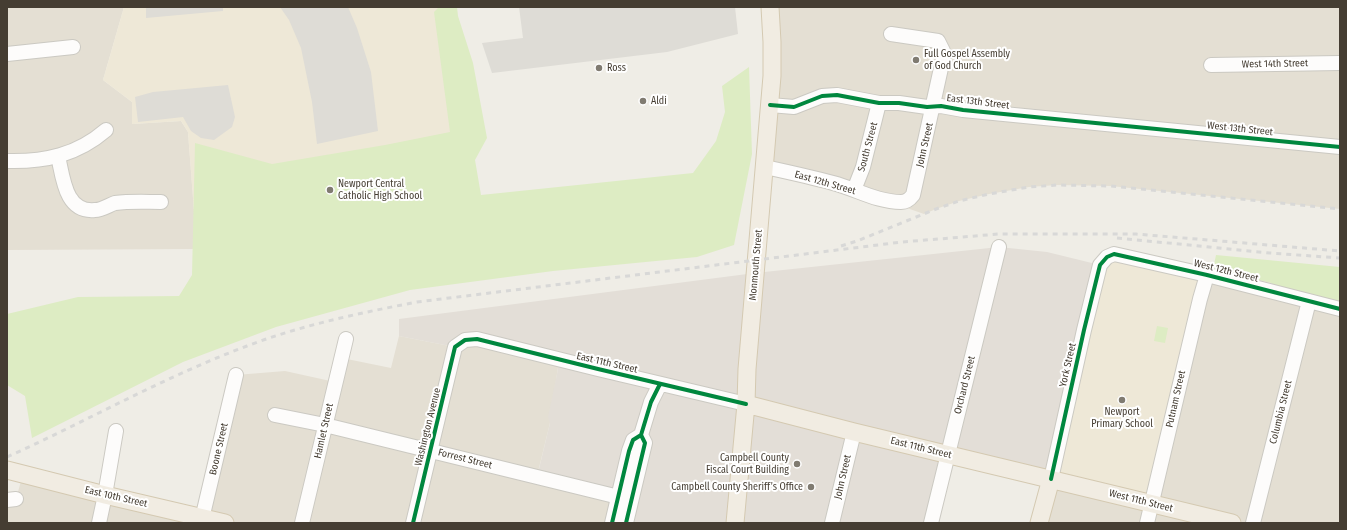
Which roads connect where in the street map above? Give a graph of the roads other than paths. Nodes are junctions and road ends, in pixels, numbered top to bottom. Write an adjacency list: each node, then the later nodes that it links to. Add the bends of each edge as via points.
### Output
1 (770, 7): 8 (main road, Monmouth Street)
2 (891, 34): 9 (street, John Street, via 938,41 943,51 943,59)
3 (73, 48): 4 (street)
4 (7, 54)
5 (1340, 63): 6 (street, West 14th Street)
6 (1211, 65)
7 (879, 103): 8 (street, East 13th Street, via 837,95 822,96 794,107); 9 (street, East 13th Street, via 899,102); 16 (street, South Street, via 863,167)
8 (770, 105): 15 (main road, Monmouth Street)
9 (934, 106): 10 (street, East 13th Street); 17 (street, John Street, via 913,195)
10 (1138, 128): 12 (street, West 13th Street)
11 (106, 130): 13 (street, via 93,141)
12 (1340, 147)
13 (58, 156): 14 (street, via 23,162); 18 (street, via 67,194 74,204 84,209 95,210 130,201)
14 (7, 161)
15 (765, 167): 16 (street, East 12th Street); 28 (main road, Monmouth Street, via 747,362)
16 (854, 190): 17 (street, East 12th Street, via 884,200)
17 (907, 201)
18 (162, 202)
19 (999, 247): 34 (street, Orchard Street)
20 (1108, 257): 21 (street, West 12th Street, via 1114,254); 36 (street, York Street, via 1100,265)
21 (1207, 275): 22 (street, West 12th Street); 39 (street, Putnam Street)
22 (1309, 301): 23 (street, West 12th Street); 53 (street, Columbia Street)
23 (1340, 309)
24 (346, 339): 30 (street, Hamlet Street)
25 (464, 340): 27 (street, East 11th Street, via 477,339); 33 (street, Washington Avenue, via 455,347)
26 (236, 375): 40 (street, Boone Street)
27 (660, 384): 28 (street, East 11th Street); 38 (street, via 651,402 641,435 645,443)
28 (746, 404): 32 (main road, East 11th Street); 47 (main road, Monmouth Street)
29 (275, 415): 30 (street, Forrest Street)
30 (325, 425): 33 (street, Forrest Street); 43 (street, Hamlet Street)
31 (116, 431): 37 (street)
32 (854, 432): 34 (main road, East 11th Street); 48 (street, John Street)
33 (430, 451): 38 (street, Forrest Street); 44 (street, Washington Avenue)
34 (948, 455): 36 (main road, East 11th Street); 49 (street, Orchard Street)
35 (15, 472): 37 (main road, East 10th Street)
36 (1051, 479): 39 (main road, West 11th Street); 50 (main road, York Street)
37 (105, 495): 40 (main road, East 10th Street); 41 (street)
38 (624, 498): 45 (street); 46 (street)
39 (1152, 504): 51 (street, Putnam Street); 52 (main road, West 11th Street)
40 (202, 520): 42 (main road, East 10th Street)
41 (98, 523)
42 (225, 523)
43 (302, 523)
44 (413, 523)
45 (612, 523)
46 (626, 523)
47 (735, 523)
48 (832, 523)
49 (931, 523)
50 (1039, 523)
51 (1147, 523)
52 (1232, 523)
53 (1253, 523)

